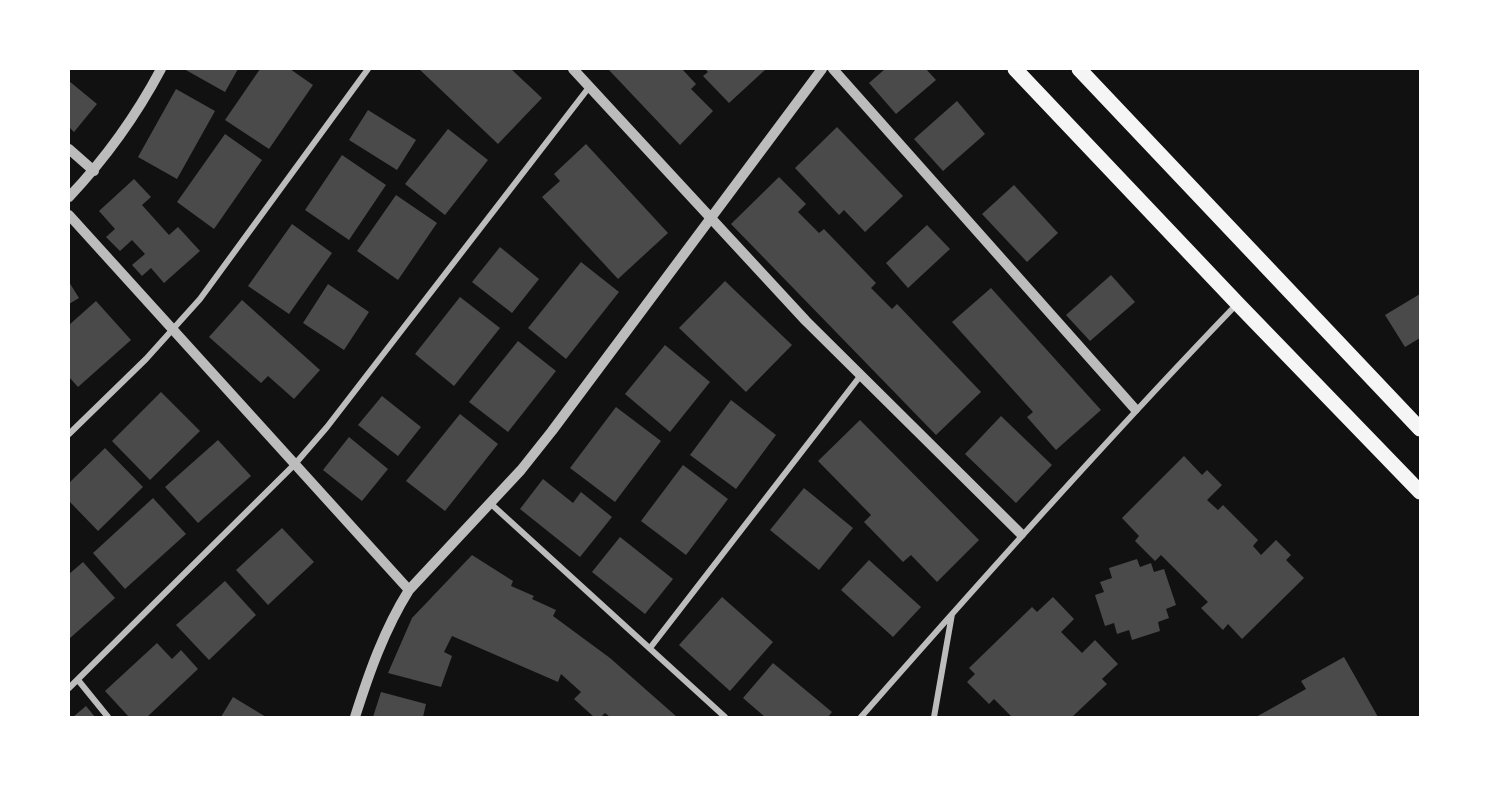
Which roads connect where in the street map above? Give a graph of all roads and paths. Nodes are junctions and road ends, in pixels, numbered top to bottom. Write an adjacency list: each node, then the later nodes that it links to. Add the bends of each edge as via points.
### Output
1 (161, 69): 10 (street)
2 (368, 69): 15 (street, via 224,269)
3 (573, 69): 8 (street)
4 (822, 69): 13 (street)
5 (833, 69): 17 (street)
6 (1015, 69): 14 (main road)
7 (1079, 69): 18 (main road)
8 (590, 87): 13 (street); 20 (street, via 359,388)
9 (69, 149): 10 (street)
10 (94, 171): 11 (street)
11 (69, 197)
12 (69, 215): 15 (street)
13 (711, 218): 16 (street); 22 (street, via 552,431)
14 (1238, 304): 17 (street); 21 (main road)
15 (172, 331): 19 (street); 20 (street)
16 (861, 375): 23 (street); 26 (street)
17 (1135, 409): 23 (street)
18 (1420, 429)
19 (69, 434)
20 (295, 464): 24 (street); 27 (street)
21 (1420, 492)
22 (490, 503): 24 (street); 26 (street)
23 (1021, 534): 25 (street)
24 (409, 590): 30 (street, via 381,642)
25 (952, 613): 32 (street); 33 (street)
26 (650, 648): 31 (street)
27 (78, 680): 28 (street); 29 (street)
28 (69, 688)
29 (108, 717)
30 (355, 717)
31 (725, 717)
32 (861, 717)
33 (934, 717)

